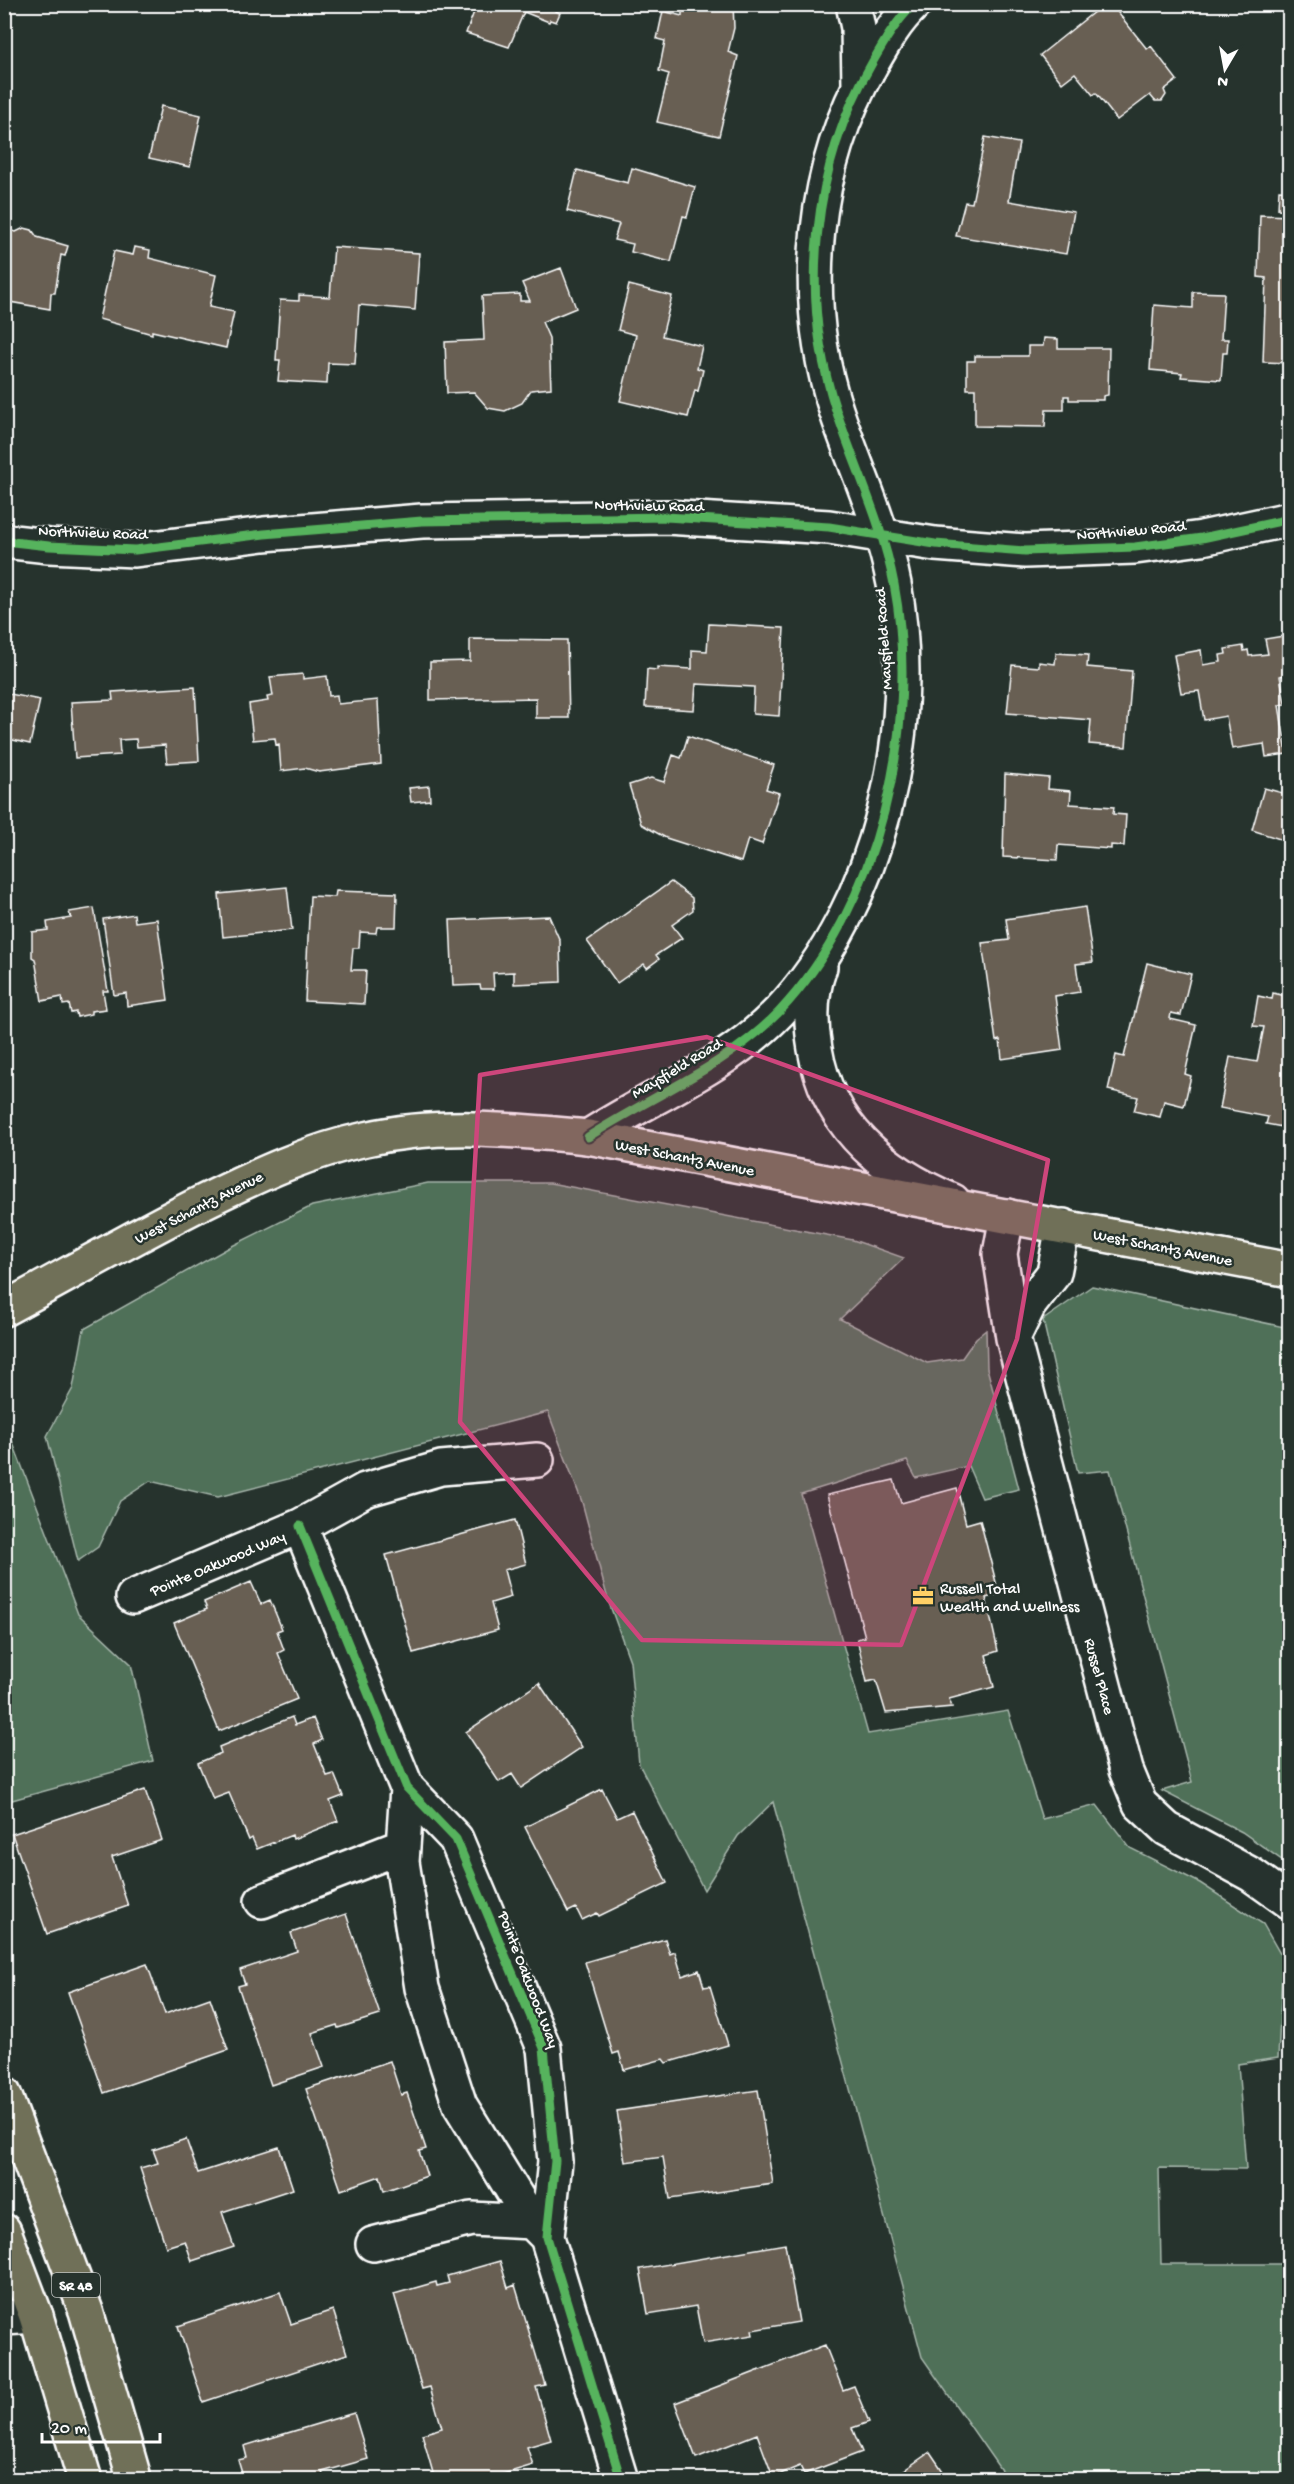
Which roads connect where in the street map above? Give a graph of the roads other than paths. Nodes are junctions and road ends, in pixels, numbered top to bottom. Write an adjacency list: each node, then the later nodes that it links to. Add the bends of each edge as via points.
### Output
1 (853, 4): 3 (street, via 858,28)
2 (914, 4): 3 (street, Maysfield Road, via 887,38)
3 (859, 85): 5 (street, Maysfield Road, via 834,150 822,203 814,280 820,345 836,409)
4 (1290, 519): 5 (street, Northview Road, via 1202,538 1114,548 1025,551 935,544)
5 (884, 535): 6 (street, Northview Road, via 829,527 687,518 536,517 412,521 141,550); 7 (street, Maysfield Road, via 899,618 903,687 894,761 855,897)
6 (4, 541)
7 (825, 951): 8 (street, Maysfield Road, via 792,998 743,1043); 9 (street, Maysfield Road, via 813,993 812,1032 823,1084 841,1119 869,1150 912,1182)
8 (588, 1137): 9 (main road, West Schantz Avenue); 12 (main road, West Schantz Avenue, via 453,1128 368,1138 314,1152 150,1229)
9 (992, 1213): 10 (main road, West Schantz Avenue); 13 (street, Russel Place)
10 (1063, 1226): 11 (main road, West Schantz Avenue); 13 (street, via 1054,1273 1029,1305)
11 (1290, 1270)
12 (4, 1309)
13 (1013, 1338): 20 (street, Russel Place, via 1126,1770 1140,1804 1167,1829 1252,1875)
14 (537, 1460): 15 (street, Pointe Oakwood Way, via 441,1468 365,1490)
15 (300, 1526): 16 (street, Pointe Oakwood Way); 17 (street, Pointe Oakwood Way)
16 (134, 1597)
17 (407, 1788): 18 (street, Pointe Oakwood Way); 22 (street, Pointe Oakwood Way, via 456,1839 544,2048 555,2161)
18 (403, 1846): 19 (street); 22 (street, Pointe Oakwood Way, via 402,1862 422,1988 460,2105)
19 (262, 1901)
20 (1290, 1902)
21 (4, 2094): 27 (main road, SR 48, via 86,2311)
22 (540, 2229): 24 (street, via 471,2219); 28 (street, Pointe Oakwood Way)
23 (4, 2231): 25 (main road, SR 48)
24 (373, 2244)
25 (20, 2317): 26 (main road, SR 48)
26 (85, 2480)
27 (132, 2480)
28 (621, 2480)

